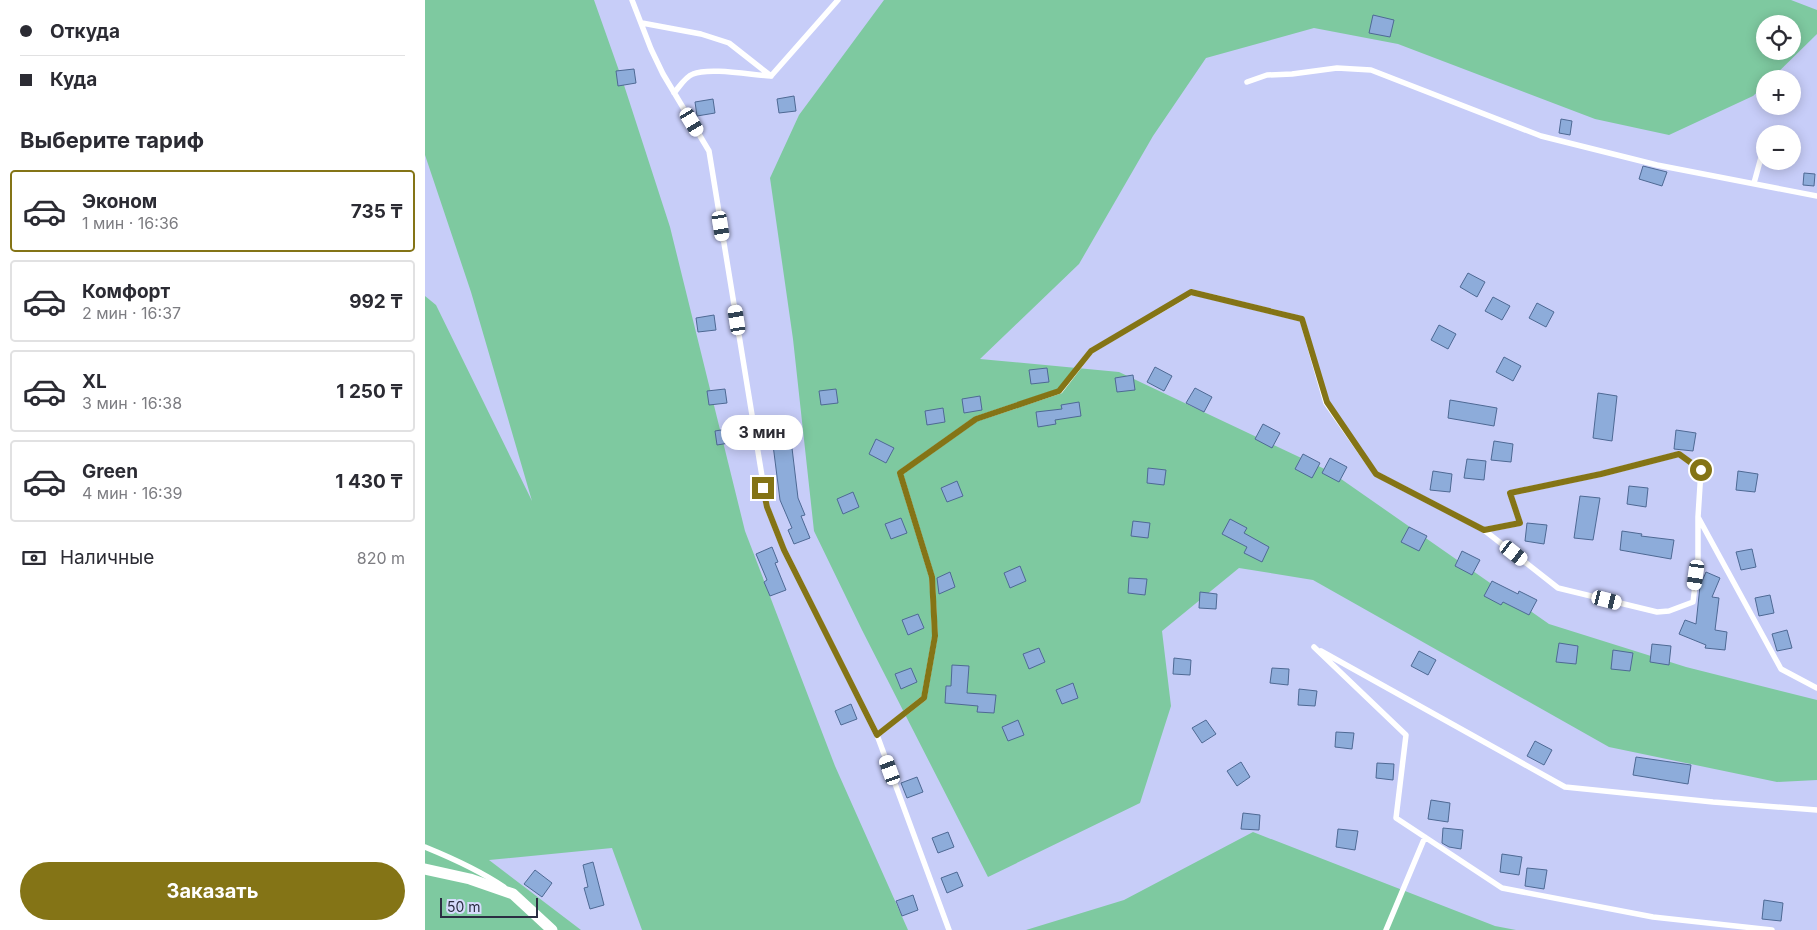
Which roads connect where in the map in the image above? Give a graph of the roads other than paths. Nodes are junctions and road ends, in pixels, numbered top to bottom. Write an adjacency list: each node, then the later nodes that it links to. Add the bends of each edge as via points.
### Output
1 (838, 0): 4 (lane)
2 (635, 2): 3 (lane)
3 (642, 24): 4 (lane, via 701,34 729,43); 6 (lane)
4 (771, 76): 6 (lane, via 721,71 694,73)
5 (1247, 82): 8 (lane, via 1267,75 1337,68 1371,70 1541,136 1657,165)
6 (674, 93): 13 (lane, via 709,151 767,507 784,550)
7 (1758, 170): 8 (lane)
8 (1755, 183): 9 (lane)
9 (1817, 196)
10 (1698, 517): 11 (lane, via 1701,470 1679,454 1510,493 1520,523); 11 (lane, via 1698,562 1693,602 1657,612 1558,588); 12 (lane, via 1781,669)
11 (1484, 530): 13 (lane, via 1376,474 1327,402 1302,319 1191,292 1091,351 1059,391 976,419 900,473 932,577 935,636 924,698)
12 (1817, 688)
13 (877, 735): 20 (lane)
14 (1817, 810): 15 (lane, via 1565,787 1313,647 1407,735 1395,818)
15 (1425, 837): 21 (lane); 22 (lane, via 1502,888 1653,917)
16 (425, 847): 18 (lane, via 487,876)
17 (425, 869): 18 (street, via 470,879)
18 (513, 894): 19 (street)
19 (552, 930)
20 (949, 930)
21 (1386, 930)
22 (1771, 930)

